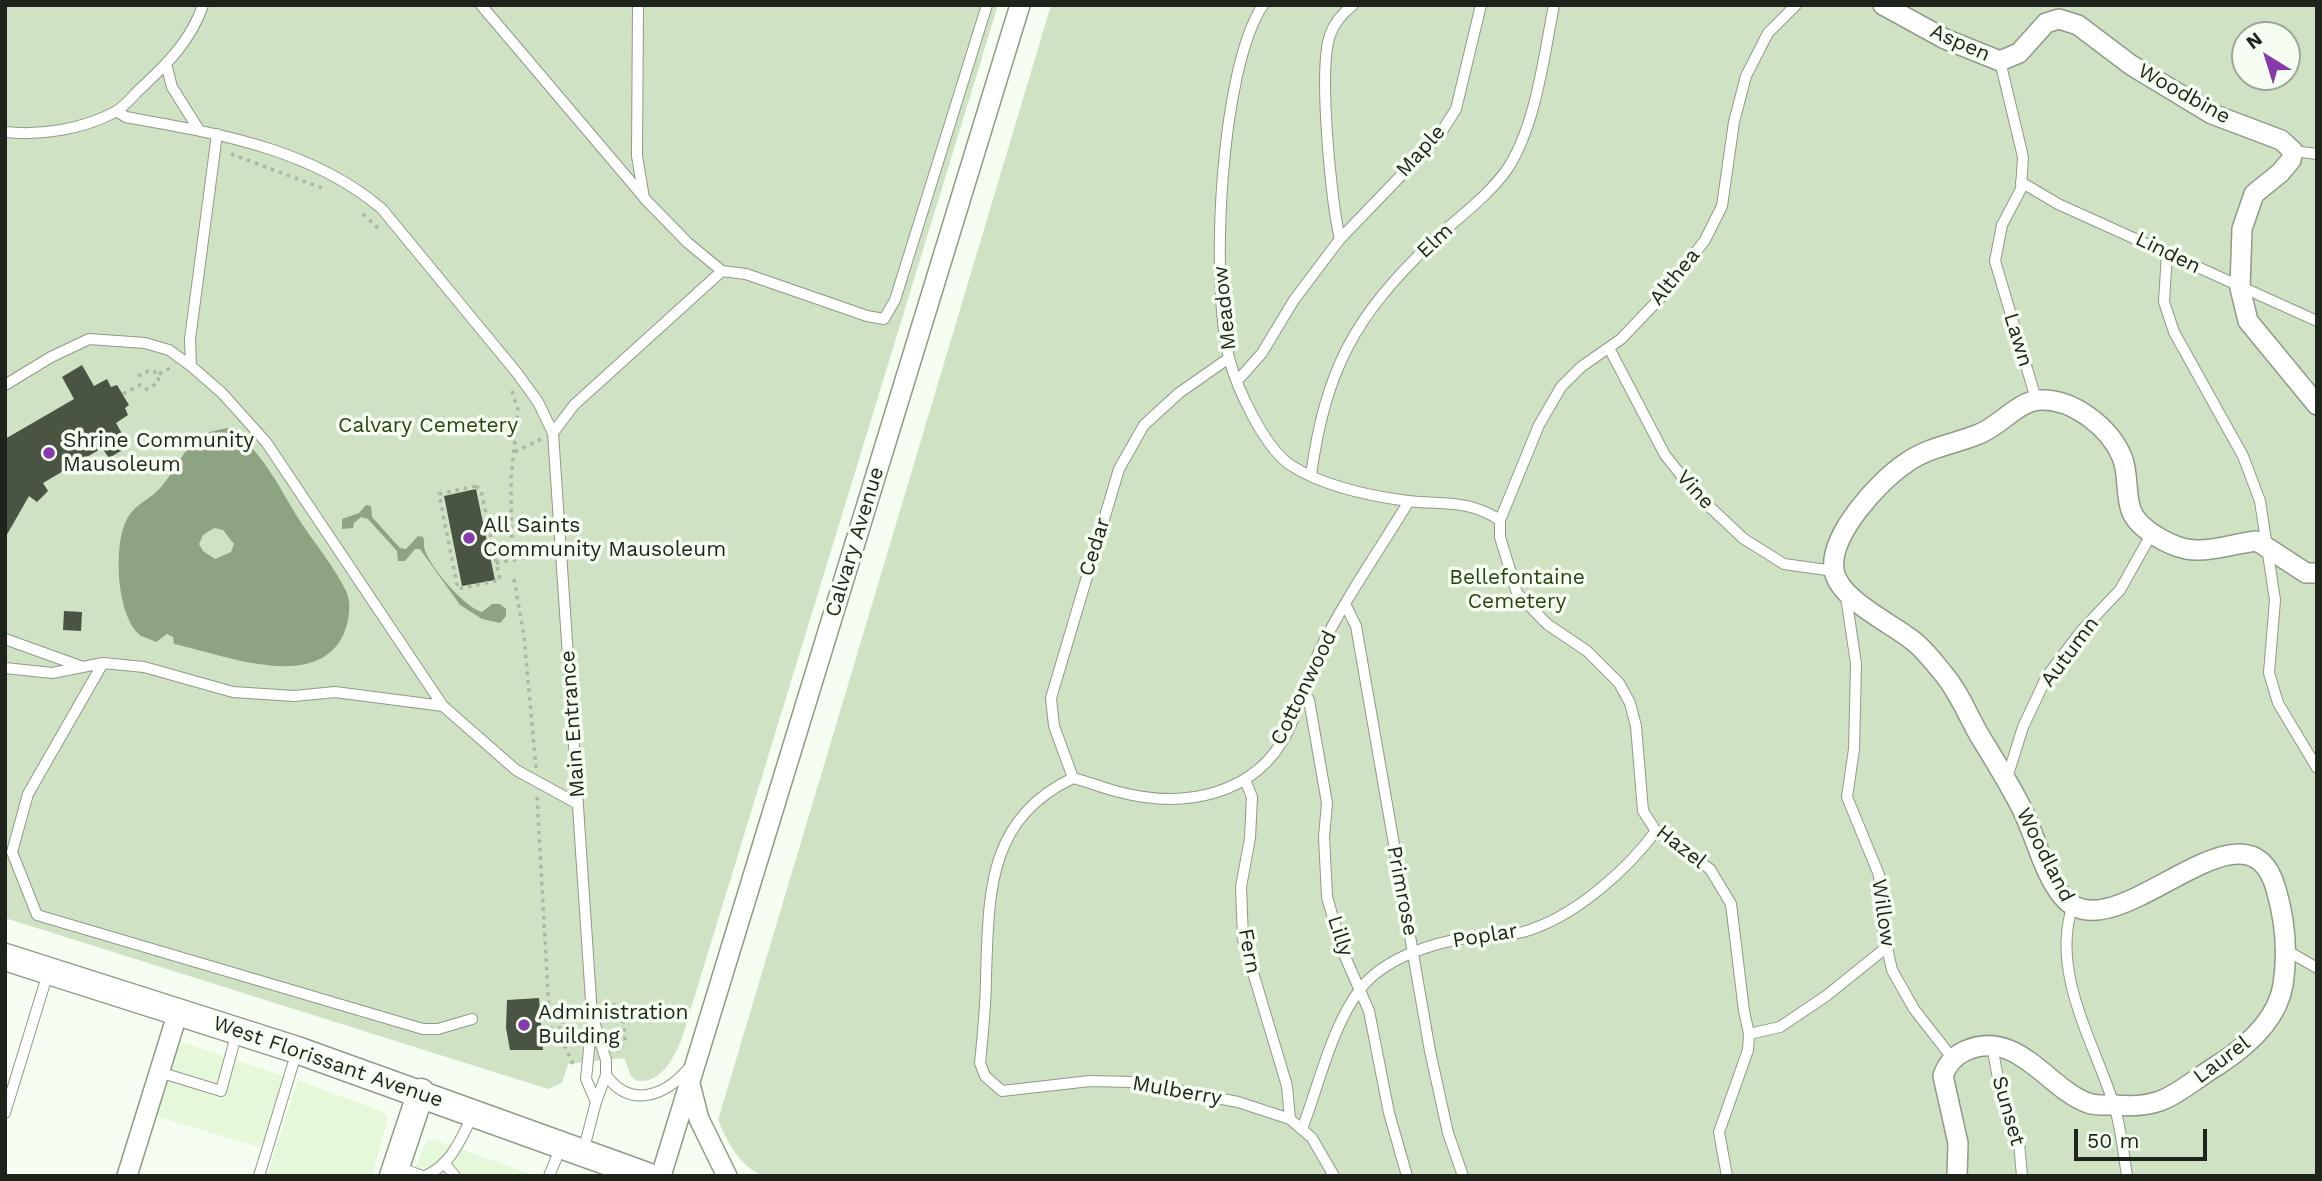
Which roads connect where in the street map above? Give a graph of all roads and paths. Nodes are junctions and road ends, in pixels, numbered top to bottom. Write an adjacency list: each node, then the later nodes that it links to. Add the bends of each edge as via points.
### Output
1 (203, 5): 13 (lane, via 198,22)
2 (481, 5): 23 (lane)
3 (638, 5): 23 (lane, via 637,156)
4 (987, 5): 28 (lane, via 895,300 884,319 746,274)
5 (1020, 5): 90 (street, Calvary Avenue)
6 (1263, 5): 32 (lane, Meadow, via 1254,20 1230,102 1218,271)
7 (1353, 5): 26 (lane, via 1331,34 1328,54 1327,118)
8 (1481, 5): 26 (lane, Maple, via 1456,109 1439,136)
9 (1554, 5): 45 (lane, Elm, via 1526,127 1508,167 1486,194 1382,292 1349,341 1325,399)
10 (1796, 5): 31 (lane, Althea, via 1768,33 1746,76 1734,122 1723,206 1705,240 1665,293)
11 (1883, 5): 12 (street, Aspen, via 1945,39)
12 (2000, 61): 19 (street, Woodbine, via 2019,53 2046,23 2059,19 2078,25 2131,65 2213,114 2281,139); 21 (lane, Lawn, via 2023,157)
13 (166, 64): 14 (lane); 15 (lane, via 172,87)
14 (116, 111): 15 (lane); 16 (lane, via 40,134)
15 (199, 131): 17 (lane)
16 (5, 132)
17 (216, 134): 18 (lane); 43 (lane, via 322,168 382,209 517,373)
18 (215, 148): 22 (path); 33 (lane, via 190,339)
19 (2293, 151): 20 (lane, Woodbine); 29 (street, via 2280,173 2254,194 2242,229)
20 (2317, 154)
21 (2021, 182): 27 (lane, Linden); 41 (lane, Lawn, via 2002,225 1995,261)
22 (334, 193)
23 (644, 198): 28 (lane)
24 (358, 209): 25 (path)
25 (380, 230)
26 (1340, 239): 35 (lane, Maple, via 1294,300 1262,353)
27 (2166, 253): 29 (lane, Linden); 49 (lane, via 2164,302 2174,332 2243,456 2260,501)
28 (722, 271): 43 (lane, via 574,405)
29 (2240, 288): 30 (lane, Linden); 42 (street, via 2248,321)
30 (2317, 321)
31 (1609, 348): 47 (lane, Althea, via 1562,387 1539,425); 53 (lane, Vine, via 1665,455 1697,495 1744,539 1784,564)
32 (1229, 358): 35 (lane, Meadow); 65 (lane, Cedar, via 1144,425 1119,469 1051,698 1054,726)
33 (191, 366): 37 (lane, via 169,350 145,343 89,339); 63 (lane, via 266,442)
34 (138, 376): 39 (path, via 150,370 159,374 158,383)
35 (1238, 380): 45 (lane, Meadow, via 1269,443 1291,466)
36 (142, 384): 40 (path)
37 (7, 386)
38 (510, 387): 44 (path, via 517,410)
39 (145, 390)
40 (123, 394)
41 (2036, 400): 48 (street, via 2062,401 2109,435 2123,459 2131,512); 53 (street, via 1979,434 1906,463 1850,522)
42 (2317, 405)
43 (553, 432): 44 (path); 50 (lane, Main Entrance)
44 (514, 452): 51 (path)
45 (1311, 475): 46 (lane, Meadow, via 1331,485)
46 (1409, 501): 47 (lane, Meadow, via 1455,502 1482,509); 57 (lane, Cottonwood)
47 (1500, 520): 70 (lane, Hazel, via 1500,537 1517,593 1547,624 1587,651 1619,683 1630,704 1643,811)
48 (2152, 533): 49 (street, via 2195,550 2257,541); 68 (lane, Autumn, via 2120,590 2047,676 2023,727)
49 (2268, 547): 54 (street, via 2306,573); 64 (lane, via 2275,600 2269,673 2278,703)
50 (561, 553): 51 (path); 69 (lane, Main Entrance)
51 (512, 559): 52 (path)
52 (496, 563): 52 (path, via 481,490 476,486 439,494 458,589 500,580)
53 (1834, 571): 56 (street)
54 (2317, 573)
55 (514, 579): 67 (path, via 524,636)
56 (1846, 592): 68 (street, Woodland, via 1914,641 1946,676); 72 (lane, Willow, via 1857,664 1847,797 1880,875)
57 (1346, 606): 62 (lane, Cottonwood); 74 (lane, Primrose, via 1356,626)
58 (5, 639): 60 (lane)
59 (103, 663): 60 (lane); 63 (lane, via 144,667 233,692 335,692); 81 (lane, via 28,794 12,852 37,915 423,1029)
60 (80, 666): 61 (lane, via 52,673)
61 (5, 668)
62 (1303, 693): 66 (lane, Cottonwood, via 1263,769); 78 (lane, Lilly, via 1309,700 1327,803 1327,897)
63 (443, 706): 67 (lane, via 516,770)
64 (2317, 768)
65 (1073, 778): 66 (lane, Cottonwood, via 1155,798 1196,797); 98 (lane, Mulberry, via 1046,791 1023,812 996,867 989,894 980,1063 991,1085 1002,1091 1090,1080 1132,1082 1238,1102)
66 (1245, 780): 98 (lane, Fern, via 1252,797 1241,887 1243,939 1286,1086)
67 (537, 782): 69 (lane); 84 (path)
68 (2006, 782): 71 (street, Woodland, via 2054,884)
69 (579, 804): 80 (lane, Main Entrance)
70 (1656, 831): 74 (lane, Poplar, via 1631,864 1580,904 1523,932 1429,945); 86 (lane, Hazel, via 1710,869 1726,892 1734,915)
71 (2073, 905): 73 (street, Laurel, via 2080,909 2124,904 2236,852 2253,856 2273,877 2282,909); 95 (lane, Woodland, via 2065,933 2073,991)
72 (1887, 947): 86 (lane, via 1780,1027); 89 (lane, Willow, via 1892,970 1914,1009)
73 (2285, 949): 76 (lane); 95 (street, Laurel, via 2282,990 2264,1027 2240,1050 2176,1096 2140,1108)
74 (1413, 953): 78 (lane, Poplar, via 1391,964); 113 (lane, Primrose, via 1448,1133)
75 (5, 957): 77 (main road, West Florissant Avenue)
76 (2317, 968)
77 (49, 971): 79 (main road, West Florissant Avenue); 97 (lane)
78 (1360, 990): 99 (lane, Poplar, via 1345,1011); 112 (lane, Lilly, via 1369,1011)
79 (178, 1012): 85 (main road, West Florissant Avenue); 91 (street)
80 (592, 1015): 92 (lane, Main Entrance); 94 (lane, Main Entrance, via 586,1079)
81 (472, 1019)
82 (563, 1028): 84 (path)
83 (541, 1029): 84 (path)
84 (550, 1029)
85 (237, 1031): 88 (main road, West Florissant Avenue); 91 (lane, via 221,1091)
86 (1749, 1034): 114 (lane, Hazel, via 1748,1050 1719,1132)
87 (1992, 1046): 89 (street, via 1976,1046); 95 (street, Laurel, via 2021,1054 2088,1103); 116 (lane, Sunset, via 2003,1105 2019,1143)
88 (297, 1050): 93 (main road, West Florissant Avenue); 104 (lane)
89 (1953, 1059): 115 (street, via 1943,1076 1958,1143)
90 (691, 1071): 92 (lane, via 669,1088 644,1097 623,1092); 109 (street, Calvary Avenue); 110 (street, via 703,1130)
91 (159, 1072): 103 (street)
92 (607, 1075): 94 (lane)
93 (421, 1092): 96 (main road, West Florissant Avenue); 102 (main road)
94 (596, 1102): 100 (lane)
95 (2114, 1105): 117 (lane, Woodland)
96 (475, 1112): 100 (main road, West Florissant Avenue); 101 (lane)
97 (5, 1113)
98 (1290, 1119): 99 (lane, Mulberry)
99 (1302, 1129): 111 (lane, Mulberry)
100 (572, 1148): 107 (lane); 108 (main road, West Florissant Avenue)
101 (445, 1164): 105 (lane); 106 (lane)
102 (395, 1171): 105 (lane)
103 (127, 1176)
104 (259, 1176)
105 (424, 1176)
106 (455, 1176)
107 (549, 1176)
108 (647, 1176)
109 (661, 1176)
110 (727, 1176)
111 (1334, 1176)
112 (1407, 1176)
113 (1463, 1176)
114 (1727, 1176)
115 (1957, 1176)
116 (2022, 1176)
117 (2127, 1176)

